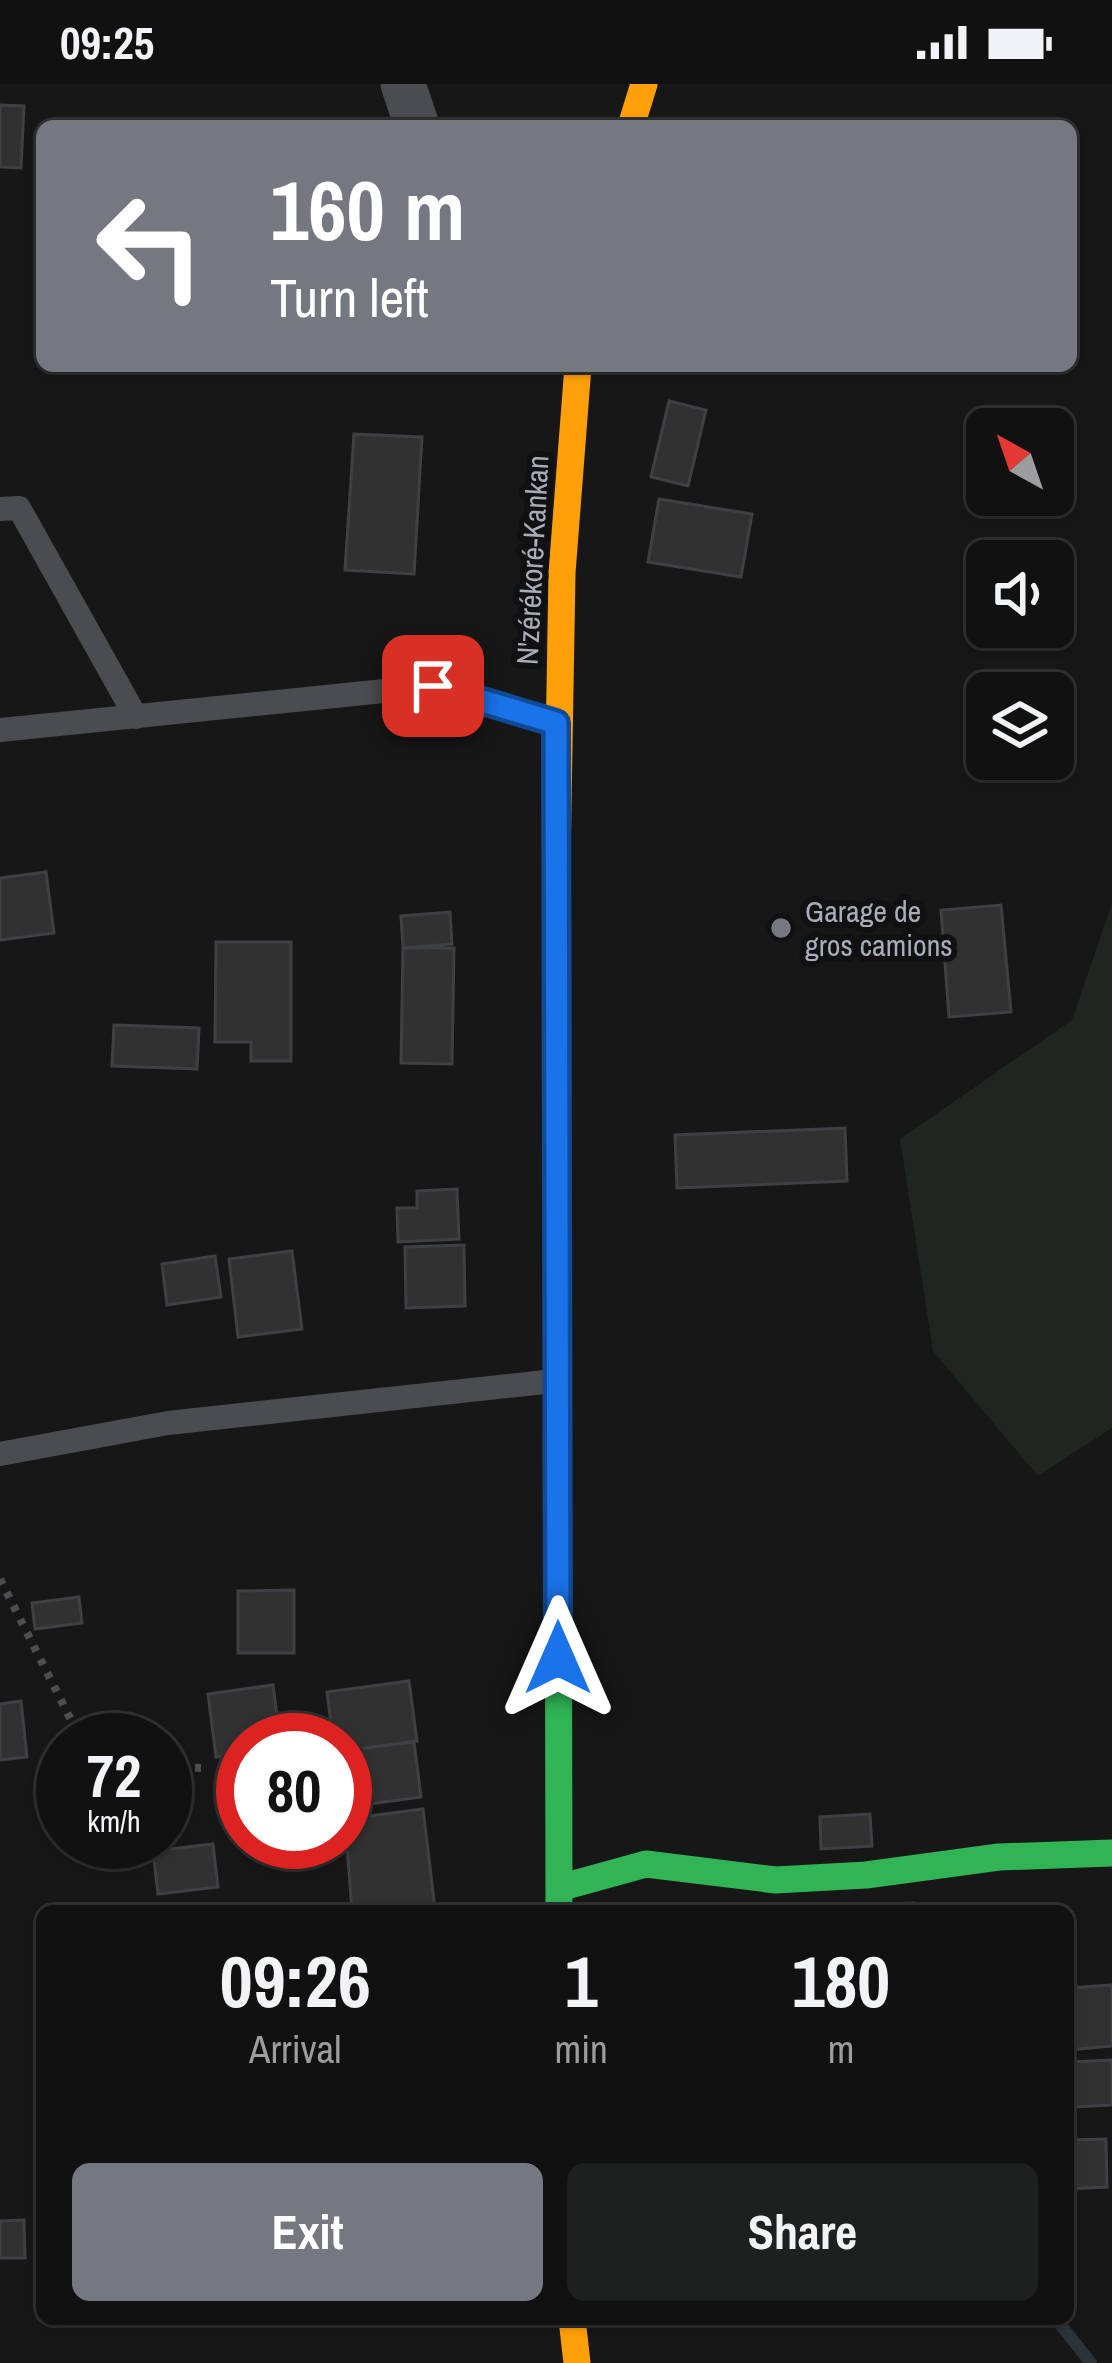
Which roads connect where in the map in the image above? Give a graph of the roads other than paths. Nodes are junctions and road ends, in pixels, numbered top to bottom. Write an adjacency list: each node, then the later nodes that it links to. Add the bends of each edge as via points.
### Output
1 (403, 84): 3 (street)
2 (644, 84): 4 (main road)
3 (415, 120)
4 (633, 120)
5 (578, 372): 8 (main road, N'zérékoré-Kankan)
6 (0, 509): 7 (lane, via 19,508)
7 (136, 717): 8 (lane, via 433,686); 9 (lane)
8 (556, 723): 10 (main road, N'zérékoré-Kankan)
9 (0, 730)
10 (556, 1381): 11 (lane, via 168,1424); 13 (main road, N'zérékoré-Kankan)
11 (0, 1454)
12 (1112, 1853): 13 (main road, via 776,1880 646,1864)
13 (559, 1899)
14 (573, 2325): 15 (main road)
15 (577, 2363)

